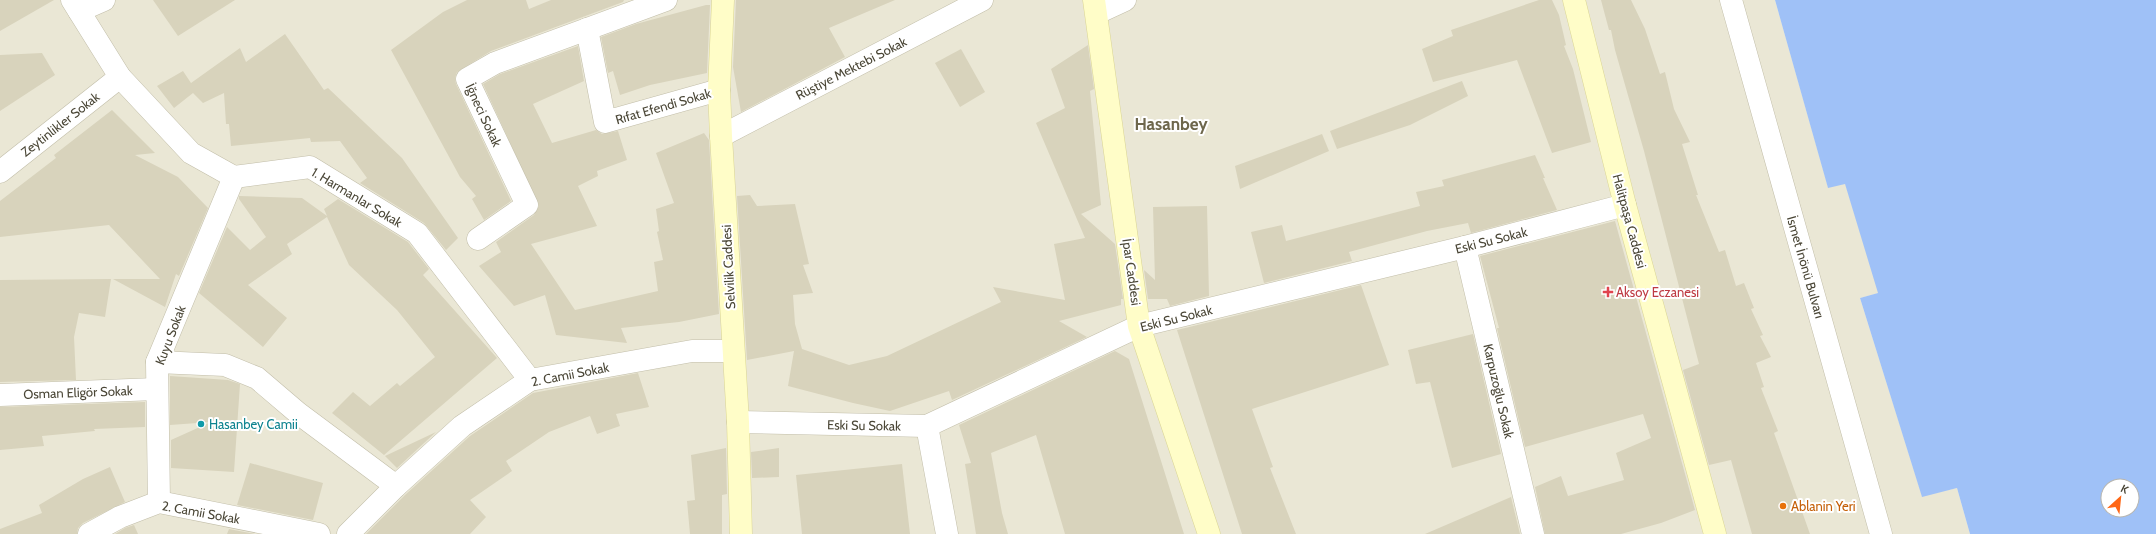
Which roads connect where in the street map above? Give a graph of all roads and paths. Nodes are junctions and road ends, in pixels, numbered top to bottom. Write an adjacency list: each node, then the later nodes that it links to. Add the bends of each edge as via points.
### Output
1 (104, 0): 8 (street)
2 (666, 0): 10 (street, İğneci Sokak)
3 (722, 0): 12 (main road, Selvilik Caddesi)
4 (982, 0): 13 (street, Rüştiye Mektebi Sokak)
5 (1125, 0): 9 (street)
6 (1574, 0): 16 (main road, Halitpaşa Caddesi)
7 (1731, 0): 37 (street, İsmet İnönü Bulvarı)
8 (75, 5): 11 (street)
9 (1095, 7): 19 (main road, İpar Caddesi)
10 (587, 29): 12 (street, Rıfat Efendi Sokak, via 605,122); 17 (street, İğneci Sokak, via 495,62 467,79 527,205)
11 (120, 77): 14 (street, Zeytinlikler Sokak); 15 (street, via 191,153)
12 (719, 90): 13 (main road, Selvilik Caddesi)
13 (721, 136): 20 (main road, Selvilik Caddesi)
14 (0, 172)
15 (234, 177): 21 (street, Kuyu Sokak); 22 (street, 1. Harmanlar Sokak, via 310,168 416,233)
16 (1625, 205): 18 (street, Eski Su Sokak); 36 (main road, Halitpaşa Caddesi)
17 (478, 239)
18 (1465, 247): 19 (street, Eski Su Sokak); 35 (street, Karpuzoğlu Sokak)
19 (1139, 326): 26 (street, Eski Su Sokak); 34 (main road, İpar Caddesi)
20 (732, 351): 22 (street, 2. Camii Sokak, via 692,351); 25 (main road, Selvilik Caddesi)
21 (157, 362): 23 (street, Kuyu Sokak); 27 (street, via 225,365 257,378 298,413)
22 (530, 380): 27 (street, 2. Camii Sokak, via 462,426)
23 (156, 389): 24 (street, Osman Eligör Sokak); 28 (street, Kuyu Sokak)
24 (0, 395)
25 (738, 422): 26 (street, Eski Su Sokak); 32 (main road, Selvilik Caddesi)
26 (927, 426): 33 (street)
27 (396, 486): 31 (street, 2. Camii Sokak)
28 (159, 502): 29 (street, 2. Camii Sokak, via 120,517); 30 (street, 2. Camii Sokak)
29 (89, 534)
30 (319, 534)
31 (348, 534)
32 (741, 534)
33 (947, 534)
34 (1209, 534)
35 (1533, 534)
36 (1715, 534)
37 (1881, 534)

